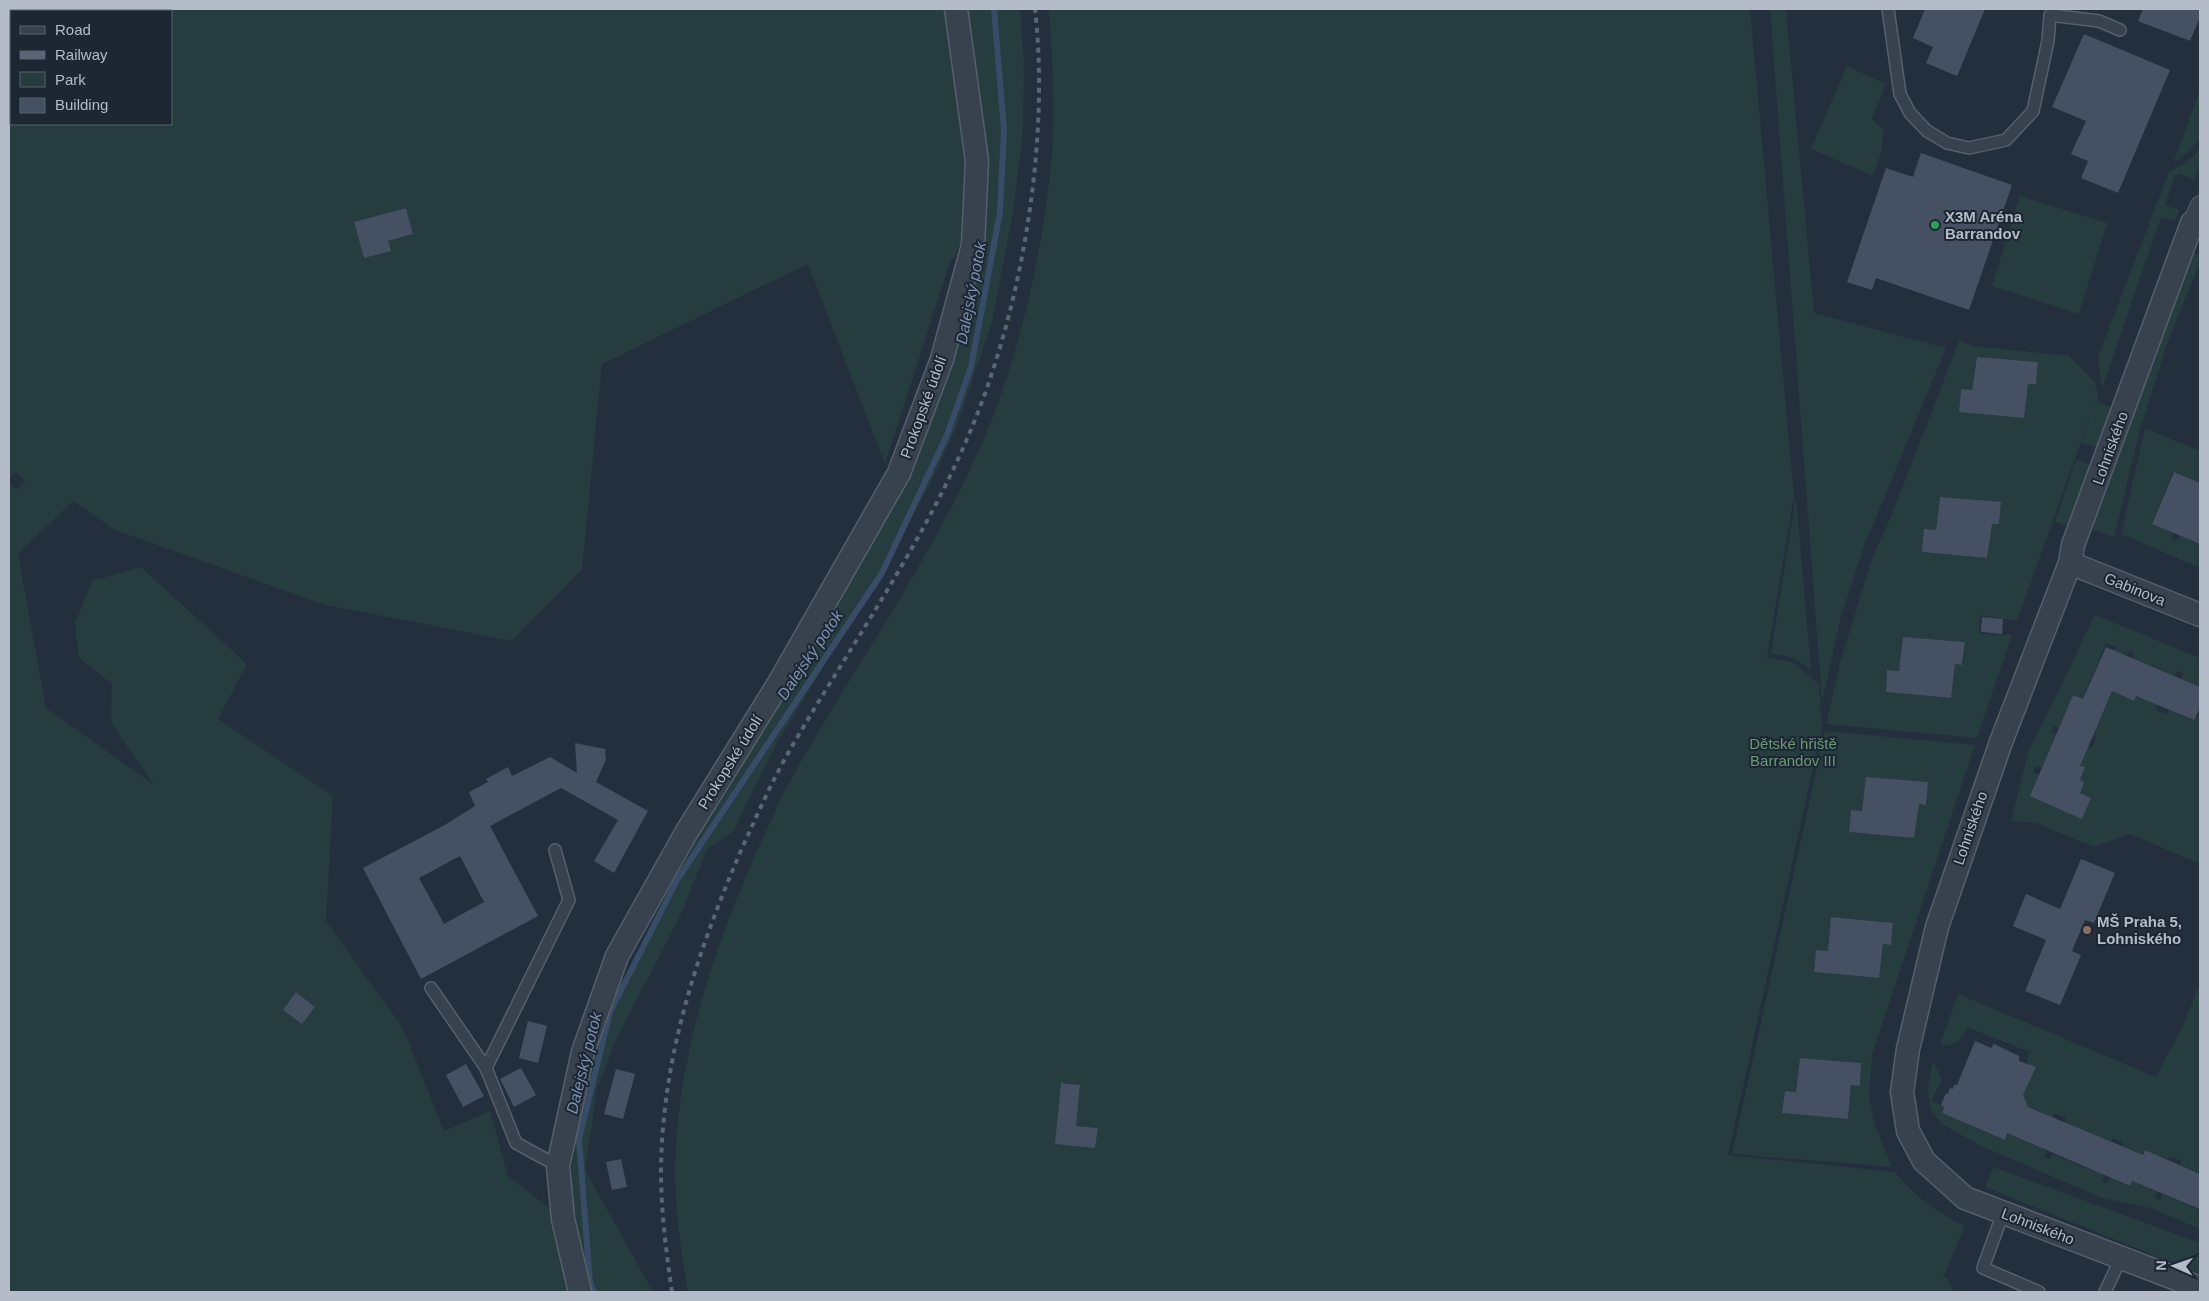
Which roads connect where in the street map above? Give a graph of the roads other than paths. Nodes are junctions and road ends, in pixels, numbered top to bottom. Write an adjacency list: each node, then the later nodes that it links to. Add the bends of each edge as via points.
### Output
1 (956, 9): 10 (street, Prokopské údolí, via 977,161 974,245 942,359 899,473 779,683 686,832 617,956 583,1052)
2 (1888, 9): 3 (lane, via 1900,94 1910,113 1927,131 1947,143 1969,148 2006,140 2033,111 2050,15 2099,20)
3 (2120, 30)
4 (2197, 218): 5 (street, Lohniského, via 2073,545)
5 (2070, 563): 6 (street, Gabinova); 11 (street, Lohniského, via 2001,742 1937,927 1908,1049 1902,1092 1908,1130 1924,1161 1965,1198)
6 (2200, 615)
7 (555, 850): 9 (lane, via 569,900)
8 (432, 988): 9 (lane)
9 (486, 1068): 10 (lane, via 516,1142)
10 (558, 1166): 14 (street, Prokopské údolí, via 563,1219)
11 (2003, 1213): 12 (street, Lohniského); 15 (lane, via 1983,1268)
12 (2122, 1258): 13 (street, Lohniského); 16 (lane)
13 (2200, 1288)
14 (580, 1292)
15 (2039, 1292)
16 (2105, 1292)

